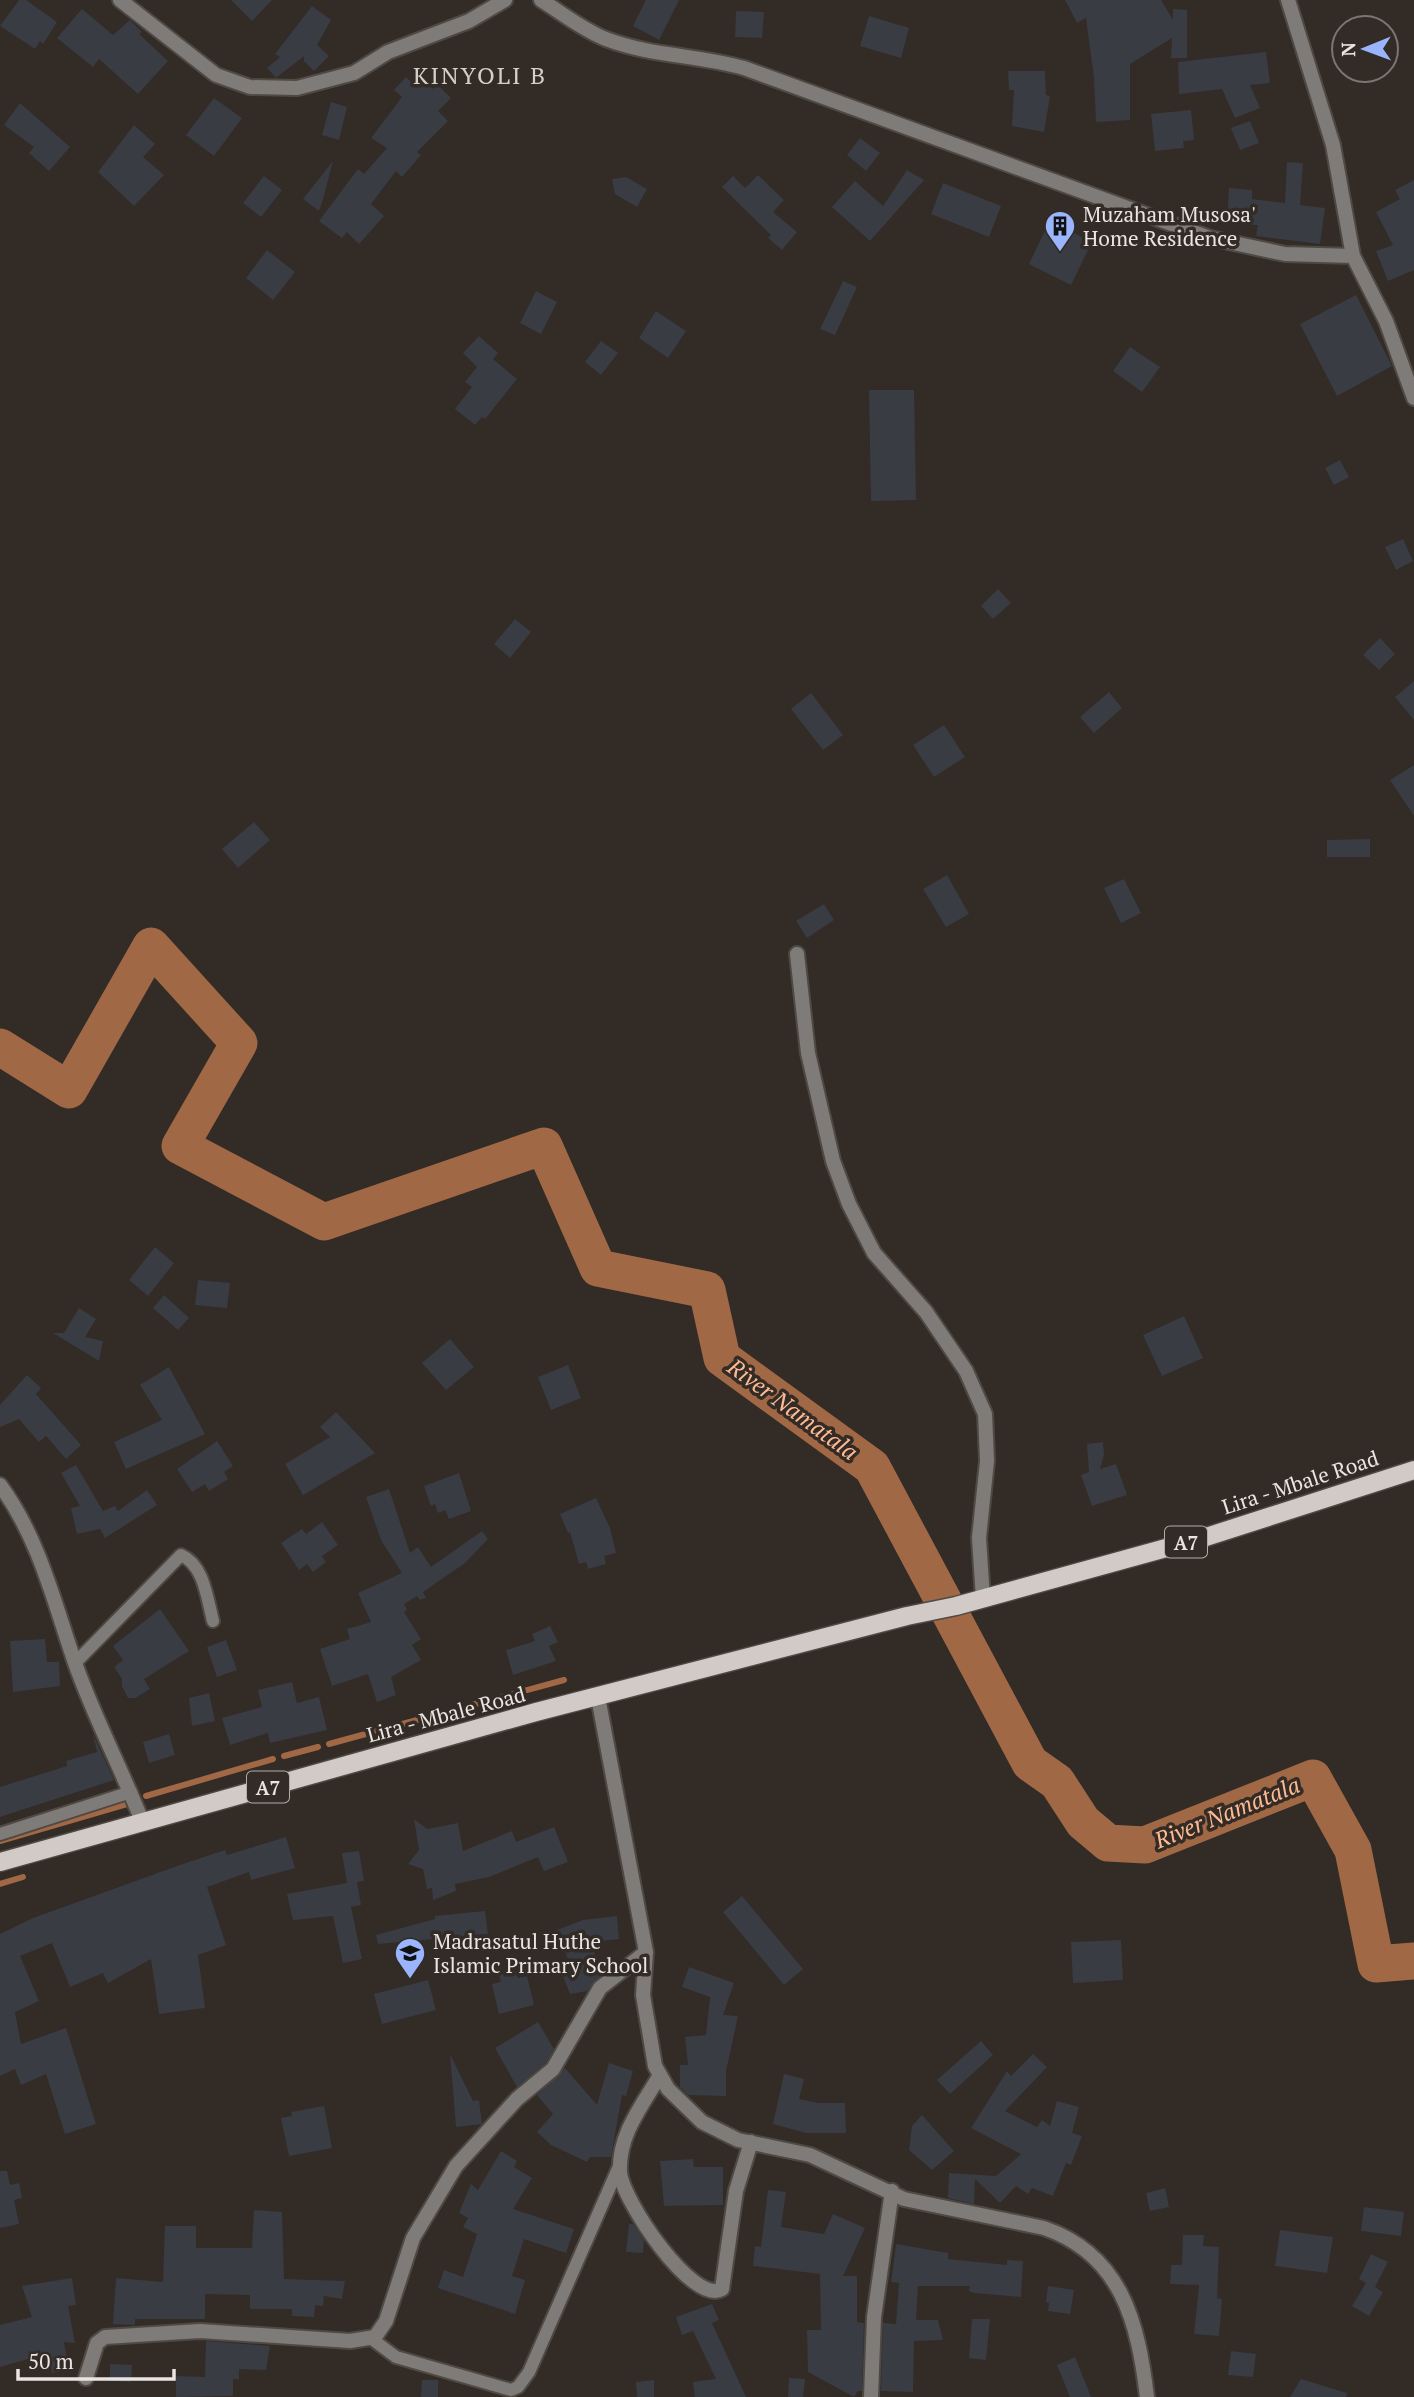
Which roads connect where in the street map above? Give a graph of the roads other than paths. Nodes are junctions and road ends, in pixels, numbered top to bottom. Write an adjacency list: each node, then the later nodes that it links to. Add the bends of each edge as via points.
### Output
1 (120, 0): 2 (street, via 216,75 250,87 297,88 354,73 388,52 469,21)
2 (505, 0)
3 (541, 0): 5 (street, via 606,39 744,68 1210,238 1285,254)
4 (1288, 0): 5 (street, via 1333,145)
5 (1353, 256): 6 (street, via 1386,321)
6 (1414, 398)
7 (797, 954): 10 (street, via 808,1054 833,1161 849,1205 874,1253 926,1312 966,1371 985,1414 987,1461 979,1538)
8 (1414, 1470): 10 (main road, Lira - Mbale Road / A7, via 1206,1537)
9 (0, 1485): 12 (street, via 51,1585)
10 (983, 1599): 13 (main road, Lira - Mbale Road / A7)
11 (213, 1621): 12 (lane, via 201,1577 191,1560 181,1555)
12 (75, 1663): 14 (street)
13 (598, 1697): 15 (main road, Lira - Mbale Road / A7); 18 (street)
14 (131, 1792): 15 (street); 16 (lane)
15 (142, 1821): 17 (main road, Lira - Mbale Road / A7)
16 (0, 1834)
17 (0, 1862)
18 (646, 1952): 19 (street, via 643,1995 648,2036); 23 (street, via 600,1988 553,2069 517,2099 456,2166 413,2238 386,2321)
19 (660, 2075): 20 (street, via 682,2107 702,2122); 21 (street, via 625,2133)
20 (751, 2143): 21 (street, via 736,2191 726,2277 716,2292 691,2281 641,2220 622,2182); 22 (street, via 810,2155)
21 (620, 2164): 23 (lane, via 518,2388 511,2390 396,2357)
22 (892, 2191): 25 (street, via 874,2317); 26 (street, via 904,2199 1044,2228 1084,2247 1111,2276 1129,2312)
23 (372, 2339): 24 (street, via 333,2341 200,2331 106,2337 97,2343)
24 (86, 2378)
25 (871, 2397)
26 (1147, 2397)

